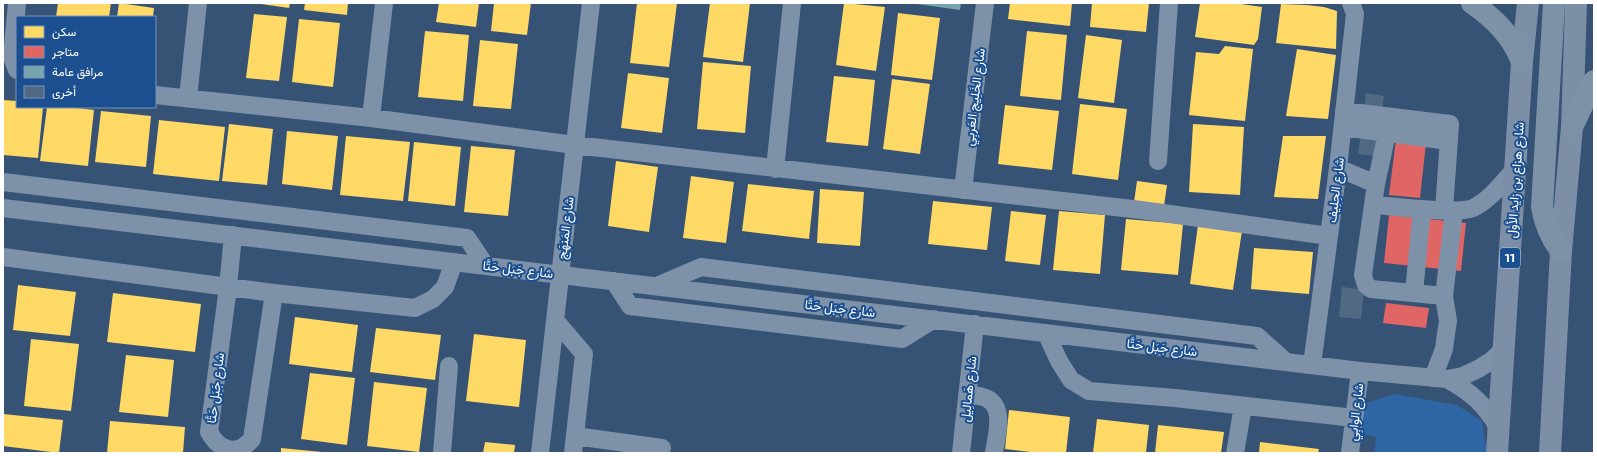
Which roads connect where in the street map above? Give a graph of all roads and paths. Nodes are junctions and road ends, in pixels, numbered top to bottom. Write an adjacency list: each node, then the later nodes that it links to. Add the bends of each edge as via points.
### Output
1 (17, 3): 14 (street, via 12,57)
2 (198, 3): 17 (street)
3 (384, 3): 18 (street)
4 (591, 3): 22 (street, شارع المَنهَج)
5 (792, 3): 26 (street)
6 (985, 3): 29 (street, شارع الخَلِيج العَربِي)
7 (1169, 3): 23 (street)
8 (1472, 3): 13 (highway, via 1502,28 1518,50)
9 (1528, 3): 13 (main road, شارع هزاع بن زايد الأول / 11)
10 (1554, 3): 38 (highway, via 1542,207 1548,232)
11 (1576, 3): 21 (main road)
12 (1356, 7): 19 (street, شارع الحِلِيف)
13 (1522, 62): 25 (main road, شارع هزاع بن زايد الأول / 11)
14 (16, 67)
15 (1594, 81): 21 (highway)
16 (156, 95): 17 (street)
17 (188, 98): 18 (street)
18 (371, 118): 22 (street)
19 (1343, 119): 20 (street); 24 (street, شارع الحِلِيف)
20 (1387, 125): 28 (street); 34 (street, via 1450,124)
21 (1572, 127): 38 (main road)
22 (575, 145): 26 (street); 42 (street, شارع المَنهَج)
23 (1158, 161)
24 (1338, 168): 28 (street); 37 (street, شارع الحِلِيف)
25 (1516, 168): 34 (street, via 1485,200 1472,208); 53 (main road, شارع هزاع بن زايد الأول / 11)
26 (775, 169): 29 (street)
27 (3, 182): 31 (street)
28 (1376, 184): 30 (street)
29 (963, 190): 37 (street, via 1141,210)
30 (1374, 205): 33 (street); 47 (street, via 1363,275 1366,285 1371,289)
31 (202, 206): 35 (street); 41 (street, via 467,238)
32 (3, 208): 35 (street, شارع جَبَل حَتَّا)
33 (1422, 209): 34 (street); 47 (street)
34 (1449, 210): 48 (street)
35 (199, 231): 36 (street, شارع جَبَل حَتَّا)
36 (233, 235): 40 (street, شارع جَبَل حَتَّا); 45 (street, شارع جَبَل حَتَّا)
37 (1329, 236): 55 (street, شارع الحِلِيف)
38 (1561, 251): 72 (main road)
39 (3, 257): 45 (street)
40 (454, 262): 41 (street, شارع جَبَل حَتَّا); 46 (street, via 445,287 432,299 415,308)
41 (486, 266): 42 (street, شارع جَبَل حَتَّا)
42 (560, 274): 43 (street, شارع جَبَل حَتَّا); 49 (street, شارع المَنهَج)
43 (614, 281): 44 (street, شارع جَبَل حَتَّا); 50 (street, via 630,306 902,339)
44 (656, 286): 50 (street, شارع جَبَل حَتَّا); 54 (street, via 701,266 1257,336)
45 (228, 287): 46 (street); 46 (street, شارع جَبَل حَتَّا, via 209,432 217,445 224,450 237,452 247,447 252,438)
46 (274, 293)
47 (1414, 293): 48 (street)
48 (1444, 296): 58 (street, via 1448,321)
49 (555, 320): 63 (street, via 584,354); 66 (street, شارع المَنهَج)
50 (934, 320): 51 (street, شارع جَبَل حَتَّا)
51 (975, 324): 52 (street, شارع جَبَل حَتَّا); 59 (street, شارع هَمالِيل)
52 (1046, 333): 54 (street, شارع جَبَل حَتَّا); 60 (street, via 1071,380 1089,391)
53 (1503, 350): 58 (street, شارع جَبَل حَتَّا, via 1491,361 1463,376); 62 (main road, شارع هزاع بن زايد الأول / 11)
54 (1286, 362): 55 (street, شارع جَبَل حَتَّا)
55 (1312, 364): 57 (street, شارع جَبَل حَتَّا)
56 (449, 366): 65 (street)
57 (1360, 371): 58 (street, شارع جَبَل حَتَّا); 61 (street, شارع الوابِي)
58 (1440, 379): 62 (street, شارع جَبَل حَتَّا, via 1463,388 1477,398)
59 (968, 394): 67 (street, شارع هَمالِيل); 68 (street, via 987,398 994,404 999,416)
60 (1243, 406): 61 (street); 69 (street)
61 (1354, 418): 70 (street, شارع الوابِي)
62 (1498, 427): 71 (main road, شارع هزاع بن زايد الأول / 11)
63 (574, 444): 64 (street)
64 (662, 448)
65 (442, 453)
66 (540, 453)
67 (961, 453)
68 (994, 453)
69 (1235, 453)
70 (1350, 453)
71 (1497, 453)
72 (1550, 453)

